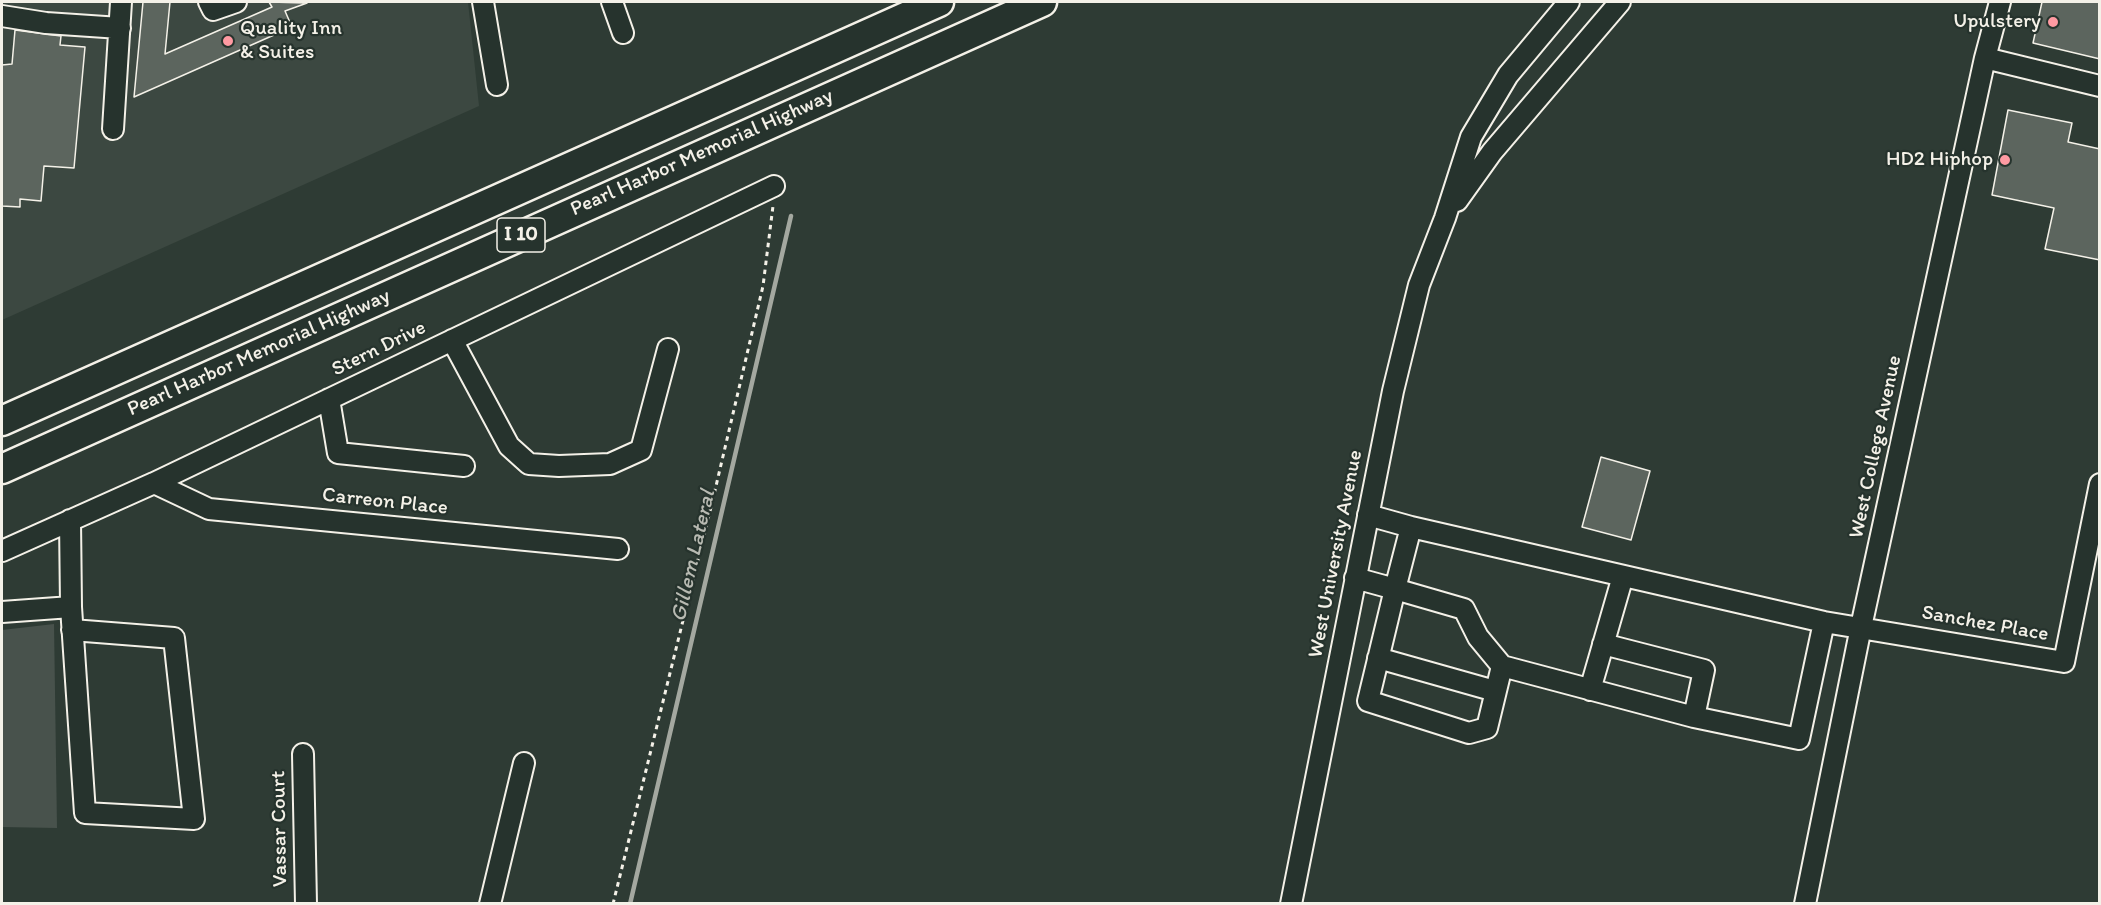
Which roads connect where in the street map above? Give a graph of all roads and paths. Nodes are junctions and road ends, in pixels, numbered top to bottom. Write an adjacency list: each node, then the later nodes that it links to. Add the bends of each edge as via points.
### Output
1 (122, 2): 12 (street)
2 (209, 2): 3 (street, via 213,10)
3 (236, 2)
4 (483, 2): 15 (street)
5 (612, 2): 13 (street)
6 (939, 2): 23 (highway, Pearl Harbor Memorial Highway / I 10)
7 (1042, 2): 25 (highway, Pearl Harbor Memorial Highway / I 10)
8 (1569, 2): 19 (street, West University Avenue, via 1508,75 1471,137)
9 (1620, 2): 19 (street, West University Avenue, via 1492,152)
10 (2000, 2): 14 (street, West College Avenue)
11 (2, 16): 12 (street)
12 (120, 28): 17 (street)
13 (623, 33)
14 (1985, 58): 16 (street); 39 (street, West College Avenue)
15 (497, 86)
16 (2100, 87)
17 (113, 129)
18 (774, 186): 20 (street, Stern Drive); 51 (path, via 763,286)
19 (1445, 218): 28 (street, West University Avenue, via 1419,285)
20 (452, 340): 21 (street, via 509,446 529,464 559,466 610,464 641,450); 22 (street, Stern Drive)
21 (668, 349)
22 (329, 399): 24 (street, via 338,453); 26 (street, Stern Drive)
23 (2, 421)
24 (464, 466)
25 (2, 469)
26 (154, 483): 29 (street, Stern Drive); 31 (street, Carreon Place, via 209,509)
27 (2100, 484): 39 (street, Sanchez Place, via 2064,662)
28 (1368, 515): 30 (street); 34 (street, West University Avenue)
29 (70, 520): 32 (street, Stern Drive); 36 (street)
30 (1411, 527): 33 (street); 35 (street)
31 (618, 549)
32 (2, 551)
33 (1623, 576): 38 (street); 41 (street)
34 (1355, 578): 35 (street); 52 (street, West University Avenue)
35 (1395, 589): 42 (street); 43 (street, via 1464,609 1478,637)
36 (71, 607): 37 (street); 40 (street)
37 (2, 612)
38 (1824, 621): 39 (street); 46 (street, via 1799,739)
39 (1861, 627): 53 (street, West College Avenue)
40 (72, 630): 40 (street, via 85,813 194,819 174,638)
41 (1603, 644): 44 (street); 46 (street, via 1704,670)
42 (1378, 658): 45 (street); 45 (street, via 1368,701 1469,733 1487,728)
43 (1502, 666): 44 (street); 45 (street)
44 (1590, 690): 46 (street)
45 (1496, 691)
46 (1694, 717)
47 (303, 754): 49 (street, Vassar Court)
48 (524, 764): 50 (street)
49 (306, 903)
50 (490, 903)
51 (613, 903)
52 (1291, 903)
53 (1805, 903)

